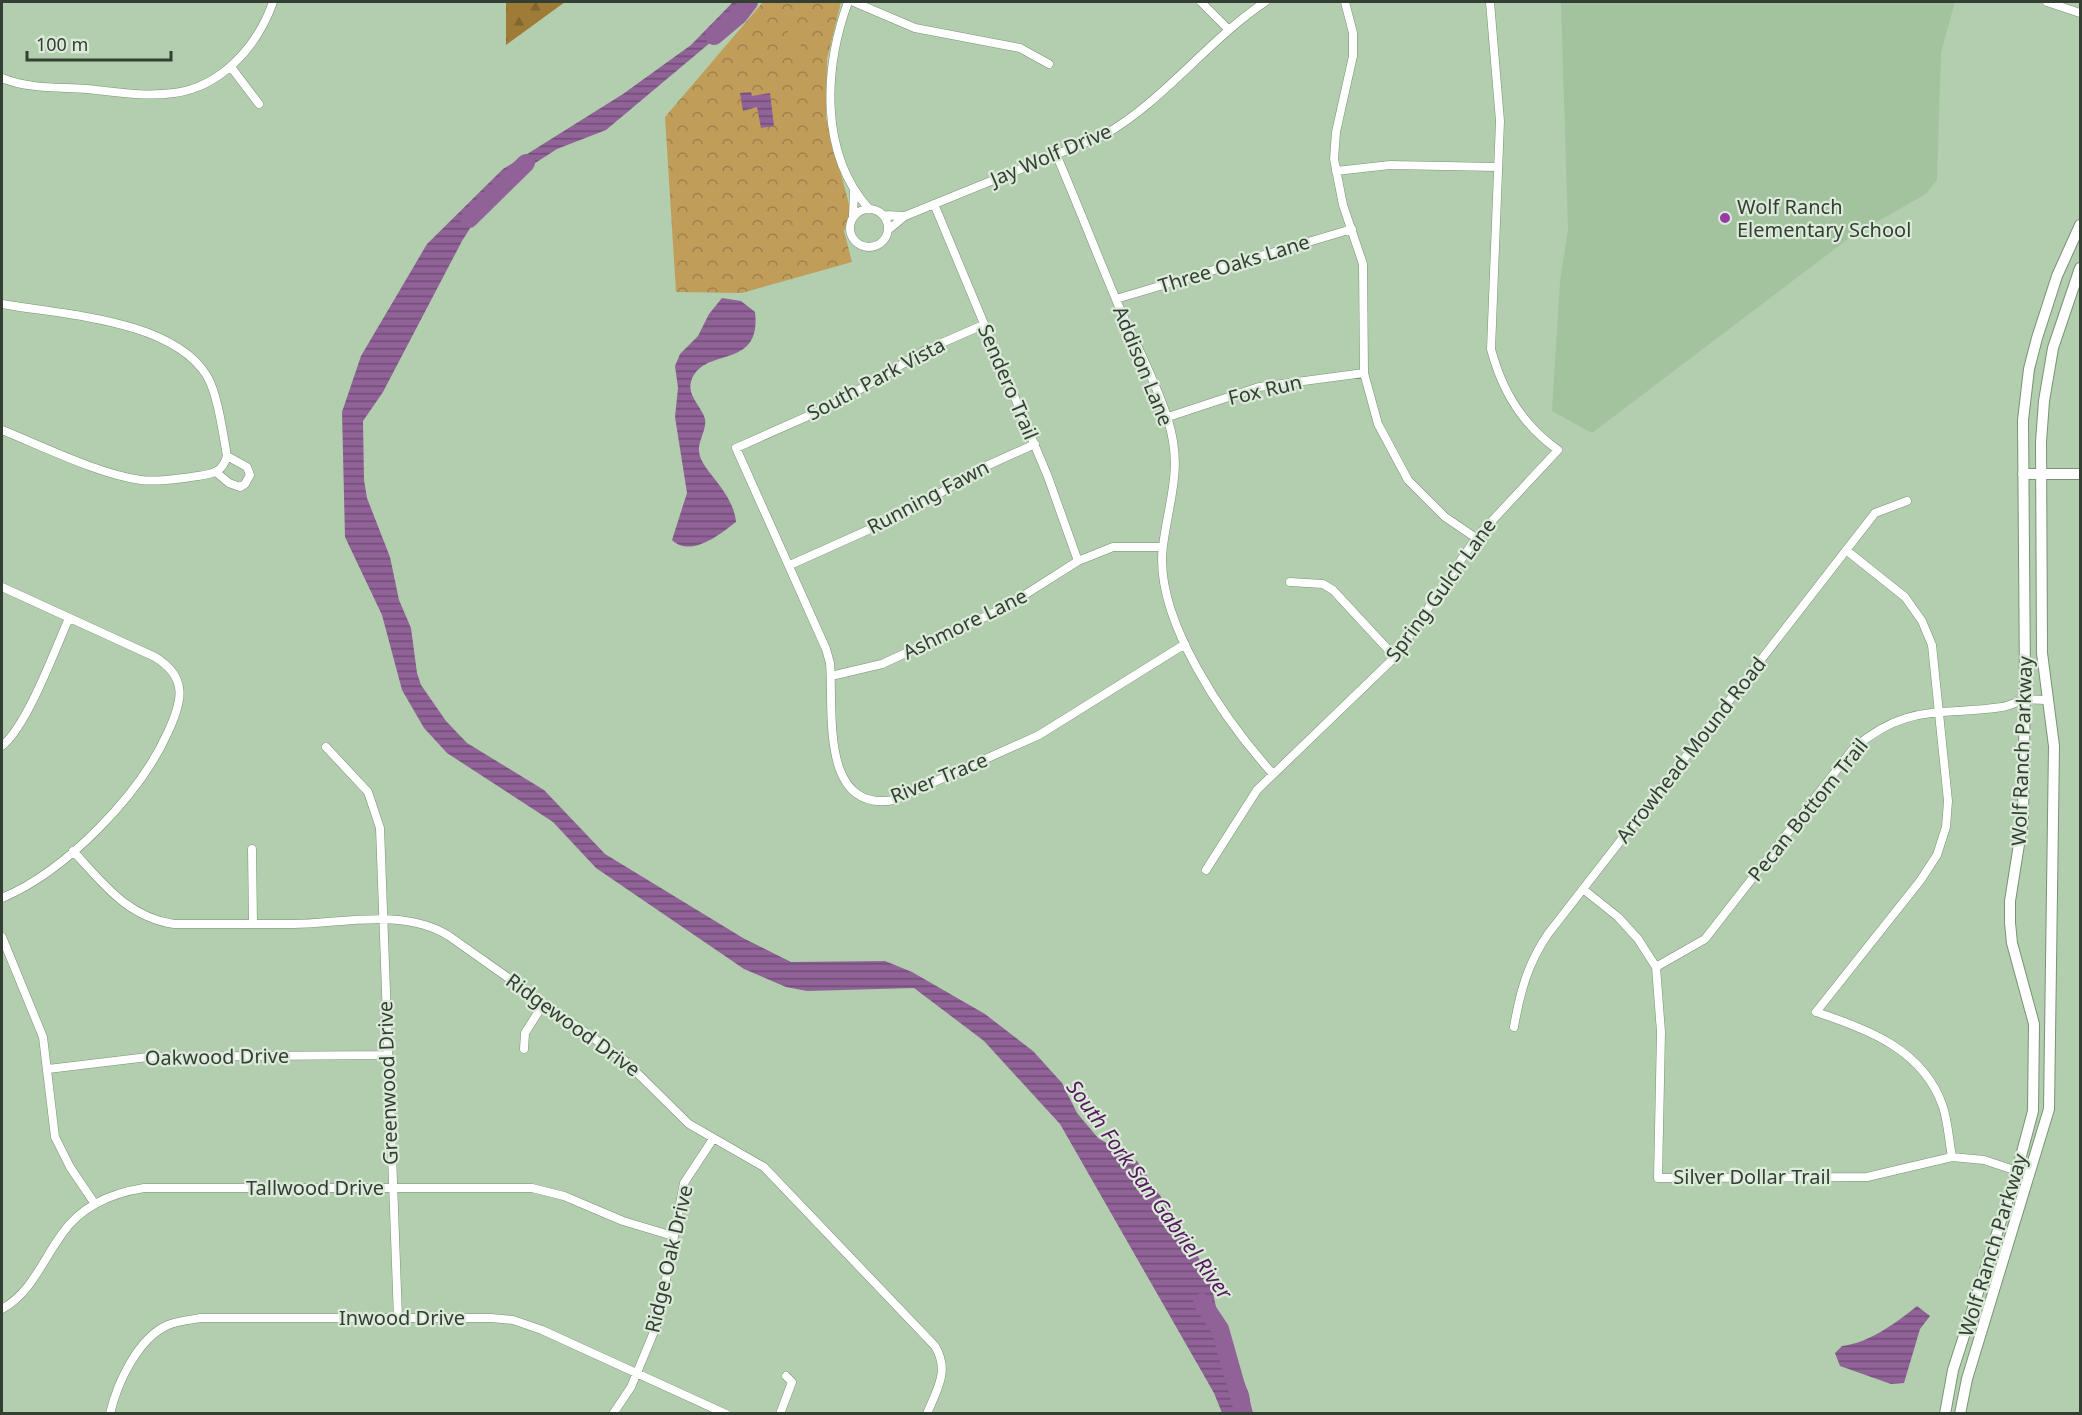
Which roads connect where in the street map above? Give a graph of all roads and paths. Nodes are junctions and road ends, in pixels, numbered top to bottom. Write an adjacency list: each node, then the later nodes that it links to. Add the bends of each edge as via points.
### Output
1 (273, 2): 12 (street, via 258,35)
2 (848, 2): 18 (street, via 834,49 830,108)
3 (854, 2): 11 (street, via 915,28 1020,48)
4 (1201, 2): 10 (street)
5 (1265, 2): 10 (street, Jay Wolf Drive)
6 (1345, 2): 17 (street, via 1353,33 1353,56 1336,132)
7 (1490, 2): 16 (street, Spring Gulch Lane, via 1500,122)
8 (2047, 2): 9 (street)
9 (2080, 13)
10 (1229, 30): 15 (street, Jay Wolf Drive, via 1132,119)
11 (1049, 64)
12 (231, 67): 13 (street, via 176,93 142,95 37,86); 14 (street)
13 (2, 78)
14 (259, 104)
15 (1056, 154): 19 (street, Jay Wolf Drive); 28 (street, Addison Lane)
16 (1498, 167): 17 (street, via 1390,165); 42 (street, Spring Gulch Lane, via 1491,349 1497,374 1510,400 1543,440 1558,450)
17 (1336, 171): 25 (street)
18 (854, 192): 20 (street); 21 (street)
19 (934, 204): 23 (street, Jay Wolf Drive); 30 (street, Sendero Trail)
20 (869, 209): 21 (street); 22 (street)
21 (853, 216): 26 (street, via 850,233 861,246 879,245)
22 (884, 216): 23 (street, Jay Wolf Drive); 26 (street)
23 (905, 216): 26 (street, Jay Wolf Drive)
24 (2080, 225): 38 (street, Wolf Ranch Parkway, via 2054,284 2032,354 2023,420)
25 (1352, 229): 28 (street, Three Oaks Lane); 31 (street, via 1365,286)
26 (888, 230)
27 (2080, 268): 39 (street, Wolf Ranch Parkway, via 2051,356 2042,421)
28 (1116, 299): 32 (street, Addison Lane)
29 (2, 304): 36 (street, via 146,332 178,346 207,377)
30 (983, 325): 34 (street, Sendero Trail); 35 (street, South Park Vista, via 928,349 833,405)
31 (1364, 373): 32 (street, Fox Run, via 1259,387); 42 (street, via 1378,424 1408,480 1445,517)
32 (1168, 417): 43 (street, Addison Lane, via 1176,474)
33 (2, 430): 37 (street, via 141,480)
34 (1035, 444): 45 (street, Sendero Trail); 46 (street, Running Fawn, via 973,472 917,508)
35 (736, 448): 46 (street, River Trace)
36 (227, 456): 37 (street); 37 (street, via 247,467 250,475 246,484 234,486)
37 (217, 473)
38 (2023, 474): 39 (street); 53 (street, Wolf Ranch Parkway)
39 (2041, 474): 40 (street); 54 (street, Wolf Ranch Parkway, via 2042,653)
40 (2080, 474)
41 (1907, 501): 44 (street, Arrowhead Mound Road, via 1875,513)
42 (1476, 538): 51 (street, Spring Gulch Lane)
43 (1163, 547): 45 (street, Ashmore Lane, via 1113,547); 50 (street, Addison Lane, via 1165,583)
44 (1846, 550): 55 (street, via 1905,597 1922,621 1932,645); 62 (street, Arrowhead Mound Road)
45 (1078, 561): 52 (street, Ashmore Lane, via 1004,608 882,664)
46 (789, 565): 52 (street, River Trace, via 826,649)
47 (1290, 582): 51 (street, via 1323,584 1333,590)
48 (2, 587): 49 (street)
49 (69, 618): 56 (street, via 15,731); 60 (street, via 162,661 173,672 181,692 175,720 151,767 117,808)
50 (1185, 644): 52 (street, River Trace, via 1039,735 885,801 871,801 854,793 840,776); 58 (street, Addison Lane, via 1239,735)
51 (1395, 657): 58 (street, Spring Gulch Lane)
52 (831, 676)
53 (2024, 700): 54 (street, Pecan Bottom Trail); 55 (street, Pecan Bottom Trail, via 2004,707); 75 (street, Wolf Ranch Parkway, via 2023,827 2010,922 2012,944 2034,1024 2034,1094)
54 (2048, 700): 76 (street, Wolf Ranch Parkway, via 2054,746 2050,1099)
55 (1938, 711): 67 (street, Pecan Bottom Trail, via 1891,722 1853,749 1705,939); 74 (street, via 1948,801 1946,827 1937,855 1816,1012 1856,1024 1903,1050 1930,1078 1943,1107)
56 (2, 746)
57 (327, 747): 64 (street, Greenwood Drive, via 368,792 374,807 380,828)
58 (1273, 774): 61 (street, Spring Gulch Lane, via 1245,807)
59 (252, 849): 65 (street)
60 (73, 850): 63 (street, via 45,873); 65 (street, Ridgewood Drive, via 120,902 141,915 174,924)
61 (1206, 870)
62 (1583, 889): 67 (street, Silver Dollar Trail, via 1618,917); 69 (street, Arrowhead Mound Road, via 1533,956)
63 (2, 898)
64 (383, 920): 65 (street, Ridgewood Drive); 68 (street, Ridgewood Drive, via 433,926); 71 (street, Greenwood Drive)
65 (253, 924)
66 (2, 937): 72 (street, via 37,1019)
67 (1656, 967): 74 (street, Silver Dollar Trail, via 1661,1032 1658,1178 1868,1177)
68 (544, 1003): 70 (street, via 525,1033); 73 (street, Ridgewood Drive, via 623,1059 689,1124)
69 (1514, 1027)
70 (524, 1049)
71 (387, 1055): 72 (street, Oakwood Drive, via 148,1057); 77 (street, Greenwood Drive)
72 (48, 1069): 78 (street, via 55,1137 69,1167)
73 (713, 1139): 79 (street, Ridge Oak Drive, via 684,1183); 88 (street, Ridgewood Drive, via 743,1153 780,1180 929,1338 940,1354 943,1372)
74 (1952, 1157): 75 (street, Silver Dollar Trail, via 1984,1160)
75 (2017, 1171): 76 (street); 89 (street, Wolf Ranch Parkway, via 1953,1370)
76 (2031, 1175): 90 (street, Wolf Ranch Parkway, via 1967,1379)
77 (392, 1189): 78 (street, Tallwood Drive, via 151,1187 112,1195); 79 (street, Tallwood Drive, via 506,1186 548,1191); 81 (street, Greenwood Drive)
78 (95, 1204): 80 (street, Tallwood Drive, via 62,1233 25,1291)
79 (673, 1236): 82 (street, Ridge Oak Drive, via 658,1322)
80 (2, 1309)
81 (398, 1318): 82 (street, Inwood Drive, via 513,1320); 84 (street, Inwood Drive, via 201,1318 169,1324 143,1346 120,1383)
82 (638, 1373): 85 (street, Ridge Oak Drive); 86 (street, Inwood Drive)
83 (786, 1376): 87 (street, via 792,1382)
84 (110, 1413)
85 (613, 1413)
86 (726, 1413)
87 (780, 1413)
88 (927, 1413)
89 (1944, 1413)
90 (1960, 1413)

